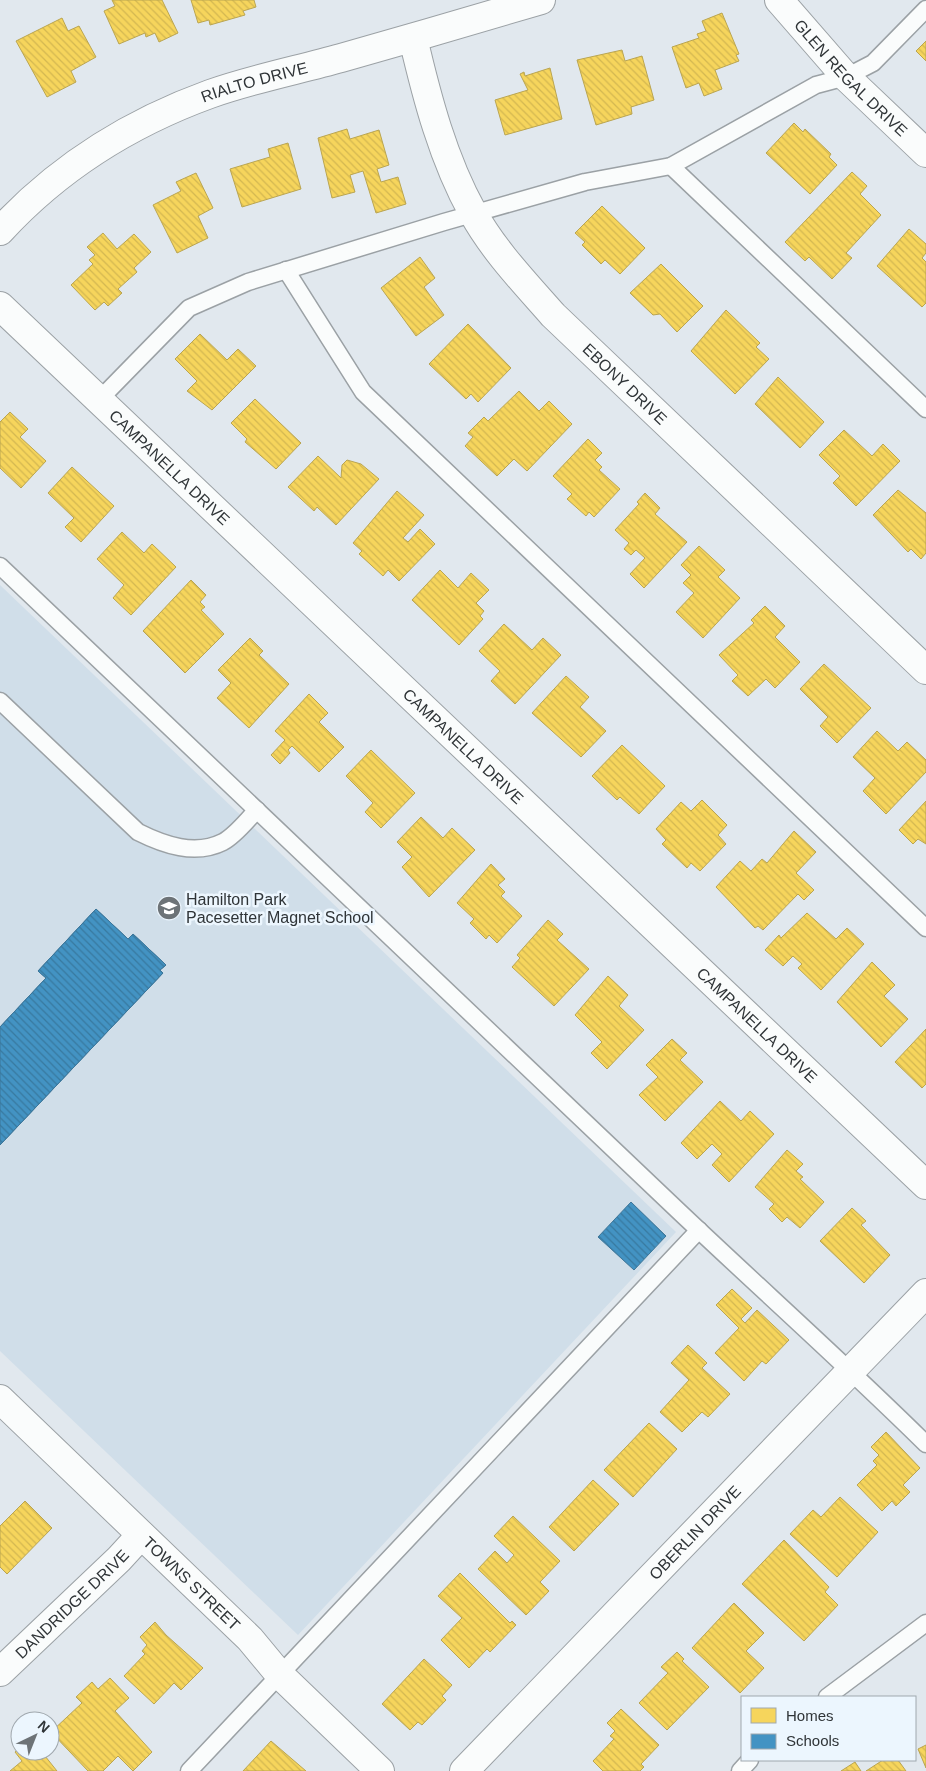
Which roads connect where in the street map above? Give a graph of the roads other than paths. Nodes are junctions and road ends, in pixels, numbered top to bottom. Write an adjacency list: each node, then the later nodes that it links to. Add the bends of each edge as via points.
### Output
1 (541, 0): 4 (street, RIALTO DRIVE)
2 (779, 0): 5 (street, GLEN REGAL DRIVE)
3 (926, 9): 5 (lane, via 873,63)
4 (413, 38): 8 (street, EBONY DRIVE, via 427,98 447,158); 9 (street, RIALTO DRIVE, via 211,94 158,116 107,142 60,175)
5 (846, 77): 6 (street, GLEN REGAL DRIVE); 7 (lane, via 816,85)
6 (926, 153)
7 (671, 166): 8 (lane, via 585,182); 13 (lane)
8 (474, 214): 10 (lane); 15 (street, EBONY DRIVE, via 507,264 553,315)
9 (0, 231)
10 (286, 270): 12 (lane, via 248,282 189,308); 18 (lane, via 363,392)
11 (0, 306): 12 (street, CAMPANELLA DRIVE)
12 (99, 400): 19 (street, CAMPANELLA DRIVE)
13 (926, 409)
14 (0, 566): 17 (lane)
15 (926, 670)
16 (0, 701): 17 (lane, via 138,832 161,843 182,848 205,848 224,842)
17 (257, 810): 20 (lane)
18 (926, 928)
19 (926, 1185)
20 (699, 1230): 22 (lane); 28 (lane)
21 (926, 1293): 22 (street, OBERLIN DRIVE)
22 (852, 1371): 24 (lane); 33 (street, OBERLIN DRIVE)
23 (0, 1399): 25 (street, TOWNS STREET)
24 (926, 1444)
25 (141, 1534): 27 (street, DANDRIDGE DRIVE); 28 (street, TOWNS STREET, via 250,1639)
26 (926, 1623): 29 (lane)
27 (0, 1672)
28 (279, 1674): 31 (lane); 32 (street, TOWNS STREET)
29 (827, 1696)
30 (749, 1761): 34 (lane)
31 (189, 1771)
32 (380, 1771)
33 (464, 1771)
34 (740, 1771)

